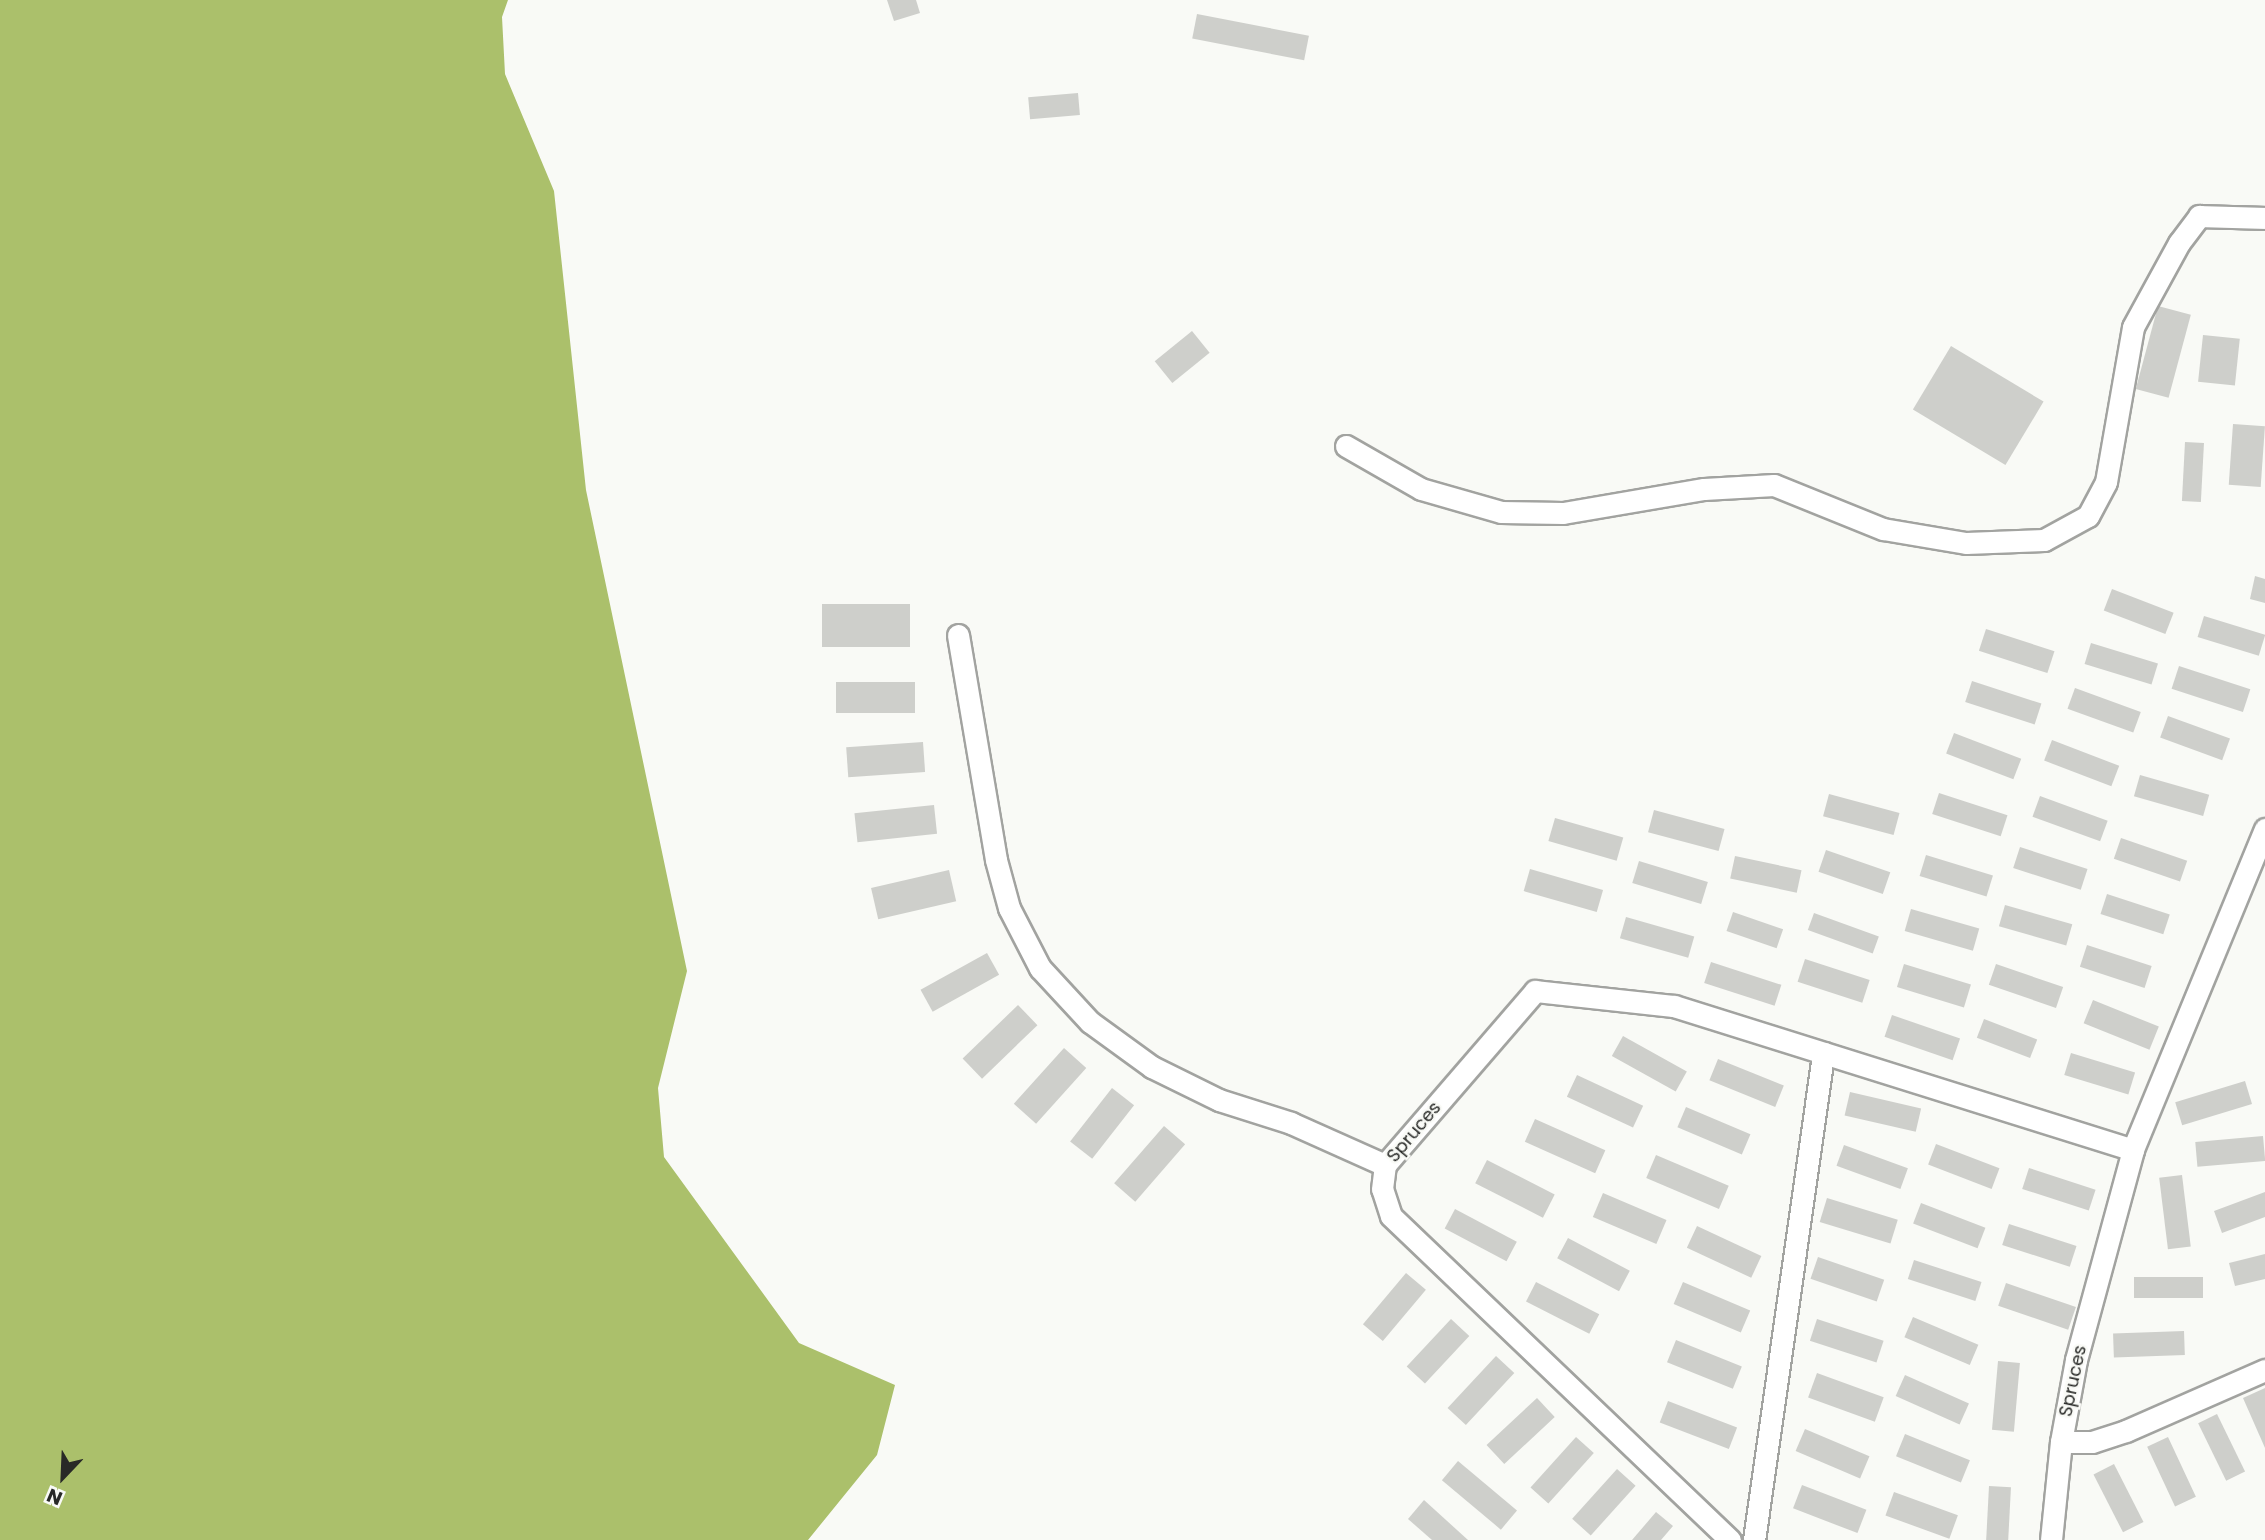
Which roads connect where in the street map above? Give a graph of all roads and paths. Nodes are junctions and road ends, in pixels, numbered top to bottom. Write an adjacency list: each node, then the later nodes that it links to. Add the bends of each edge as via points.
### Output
1 (2265, 218): 2 (lane, via 2199,216 2179,243 2133,327 2106,482 2088,516 2044,540 1966,543 1884,529 1774,485 1704,489 1576,512 1501,512 1421,489)
2 (1346, 446)
3 (958, 635): 7 (lane, via 996,860 1009,908 1040,968 1090,1022 1152,1067 1219,1100 1291,1123)
4 (2265, 829): 6 (lane, Spruces)
5 (1824, 1053): 6 (lane, Spruces); 7 (lane, Spruces, via 1674,1006 1535,991); 11 (lane)
6 (2133, 1150): 9 (lane, Spruces, via 2076,1360)
7 (1385, 1165): 10 (lane, Spruces, via 1382,1189 1391,1216 1403,1230)
8 (2265, 1370): 9 (lane, Spruces, via 2126,1431 2091,1442)
9 (2061, 1442): 12 (lane)
10 (1730, 1540)
11 (1754, 1540)
12 (2051, 1540)

